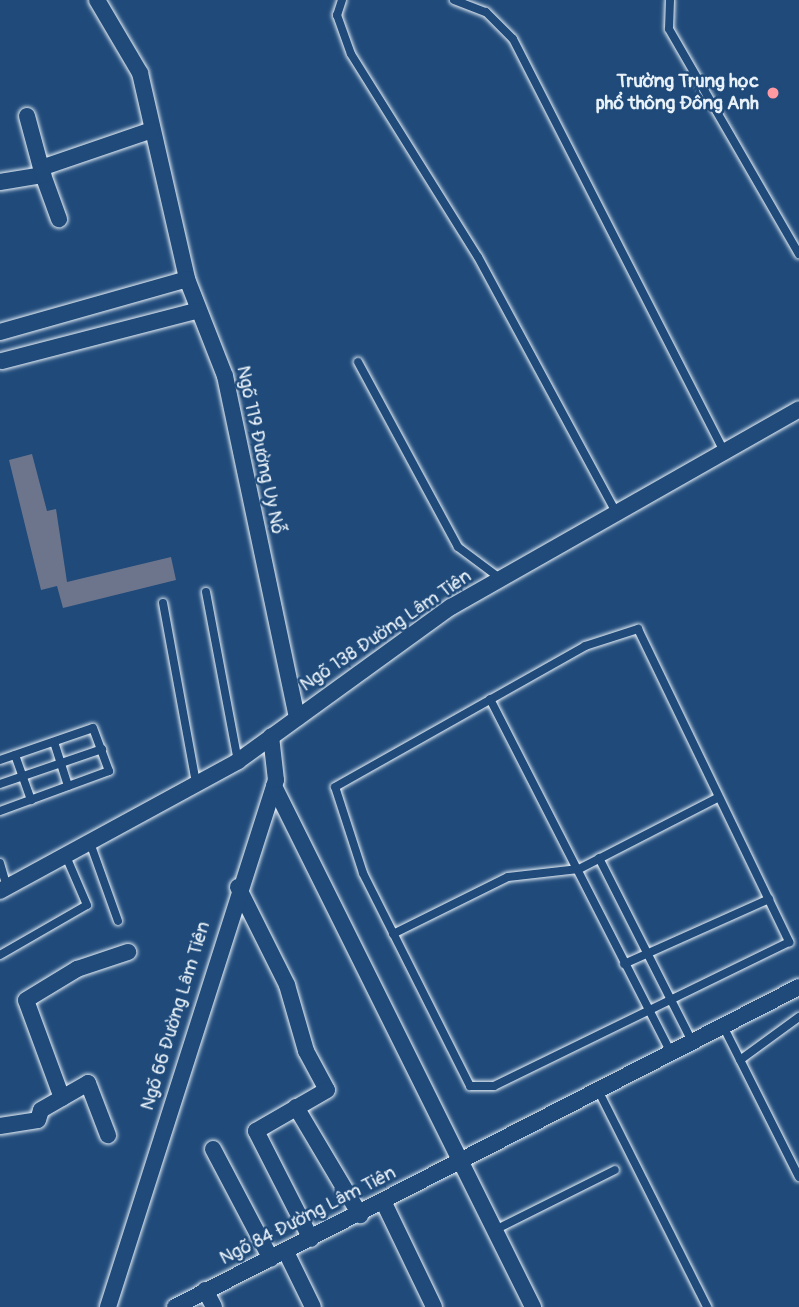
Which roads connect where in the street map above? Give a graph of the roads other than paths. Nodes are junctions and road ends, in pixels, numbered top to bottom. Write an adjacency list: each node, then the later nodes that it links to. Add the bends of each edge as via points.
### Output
1 (97, 0): 6 (street, Ngõ 119 Đường Uy Nỗ, via 140,73)
2 (342, 0): 18 (lane, via 337,15 351,54 478,257)
3 (454, 0): 17 (lane, via 486,12 513,39)
4 (670, 0): 10 (lane, via 669,29)
5 (27, 116): 7 (street)
6 (152, 130): 7 (street); 11 (street, Ngõ 119 Đường Uy Nỗ)
7 (42, 171): 8 (street); 9 (street)
8 (0, 183)
9 (59, 219)
10 (799, 254)
11 (187, 279): 12 (street, Ngõ 119 Đường Uy Nỗ); 13 (street)
12 (199, 310): 14 (street); 23 (street, Ngõ 119 Đường Uy Nỗ, via 225,376)
13 (0, 332)
14 (2, 361)
15 (358, 362): 19 (lane, via 458,547)
16 (799, 409): 17 (street, Ngõ 138 Đường Lâm Tiên)
17 (725, 454): 18 (street, Ngõ 138 Đường Lâm Tiên)
18 (617, 514): 19 (street, Ngõ 138 Đường Lâm Tiên)
19 (501, 579): 23 (street, Ngõ 138 Đường Lâm Tiên, via 450,607)
20 (206, 593): 29 (lane)
21 (163, 603): 32 (lane)
22 (491, 699): 36 (lane, via 585,646 638,629); 43 (lane); 48 (lane, via 335,787 363,873)
23 (297, 718): 24 (street, Ngõ 138 Đường Lâm Tiên)
24 (271, 736): 29 (street, Ngõ 138 Đường Lâm Tiên); 35 (street, Ngõ 66 Đường Lâm Tiên)
25 (54, 742): 26 (lane, via 93,728); 27 (lane); 30 (lane)
26 (102, 749): 30 (lane); 34 (lane, via 110,771)
27 (15, 755): 28 (lane); 31 (lane)
28 (0, 760)
29 (238, 761): 32 (street, Ngõ 138 Đường Lâm Tiên)
30 (61, 764): 31 (lane); 34 (lane)
31 (22, 777): 33 (lane); 37 (lane)
32 (196, 783): 39 (street, Ngõ 138 Đường Lâm Tiên)
33 (0, 784)
34 (68, 786): 37 (lane)
35 (274, 786): 44 (street, Ngõ 66 Đường Lâm Tiên); 67 (street)
36 (717, 798): 41 (lane); 46 (lane)
37 (31, 800): 38 (lane)
38 (0, 811)
39 (89, 840): 40 (street, Ngõ 138 Đường Lâm Tiên); 47 (lane)
40 (65, 854): 45 (street, Ngõ 138 Đường Lâm Tiên); 51 (lane, via 87,905)
41 (599, 858): 43 (lane); 50 (lane)
42 (0, 863): 45 (lane)
43 (579, 869): 48 (lane, via 508,877); 52 (lane)
44 (239, 887): 63 (street, via 287,985 306,1051 327,1090); 76 (street, Ngõ 66 Đường Lâm Tiên)
45 (3, 889)
46 (768, 899): 50 (lane); 54 (lane, via 789,942)
47 (118, 921)
48 (393, 934): 55 (lane, via 470,1086 494,1086)
49 (128, 952): 62 (street, via 77,969 26,1000)
50 (646, 953): 52 (lane); 54 (lane)
51 (0, 955)
52 (624, 964): 55 (lane)
53 (799, 987): 57 (street, Ngõ 84 Đường Lâm Tiên)
54 (672, 1000): 55 (lane); 58 (lane)
55 (649, 1012): 59 (lane)
56 (799, 1017): 60 (lane)
57 (723, 1026): 58 (street, Ngõ 84 Đường Lâm Tiên); 60 (lane)
58 (692, 1041): 59 (street, Ngõ 84 Đường Lâm Tiên)
59 (671, 1053): 61 (street, Ngõ 84 Đường Lâm Tiên)
60 (740, 1060): 69 (lane)
61 (598, 1090): 67 (street, Ngõ 84 Đường Lâm Tiên); 82 (lane)
62 (62, 1098): 64 (street, via 41,1110 38,1120); 65 (street, via 88,1083)
63 (296, 1107): 71 (street); 73 (street, via 256,1131)
64 (0, 1126)
65 (108, 1135)
66 (213, 1149): 74 (street)
67 (460, 1161): 70 (street, Ngõ 84 Đường Lâm Tiên); 72 (street)
68 (615, 1170): 72 (lane)
69 (799, 1177)
70 (384, 1203): 71 (street, Ngõ 84 Đường Lâm Tiên); 80 (street)
71 (360, 1215): 73 (street, Ngõ 84 Đường Lâm Tiên)
72 (495, 1230): 81 (street)
73 (312, 1239): 74 (street, Ngõ 84 Đường Lâm Tiên)
74 (279, 1256): 75 (street, Ngõ 84 Đường Lâm Tiên); 79 (street)
75 (205, 1290): 77 (street, Ngõ 84 Đường Lâm Tiên); 78 (street)
76 (108, 1307)
77 (175, 1307)
78 (214, 1307)
79 (313, 1307)
80 (434, 1307)
81 (533, 1307)
82 (707, 1307)

